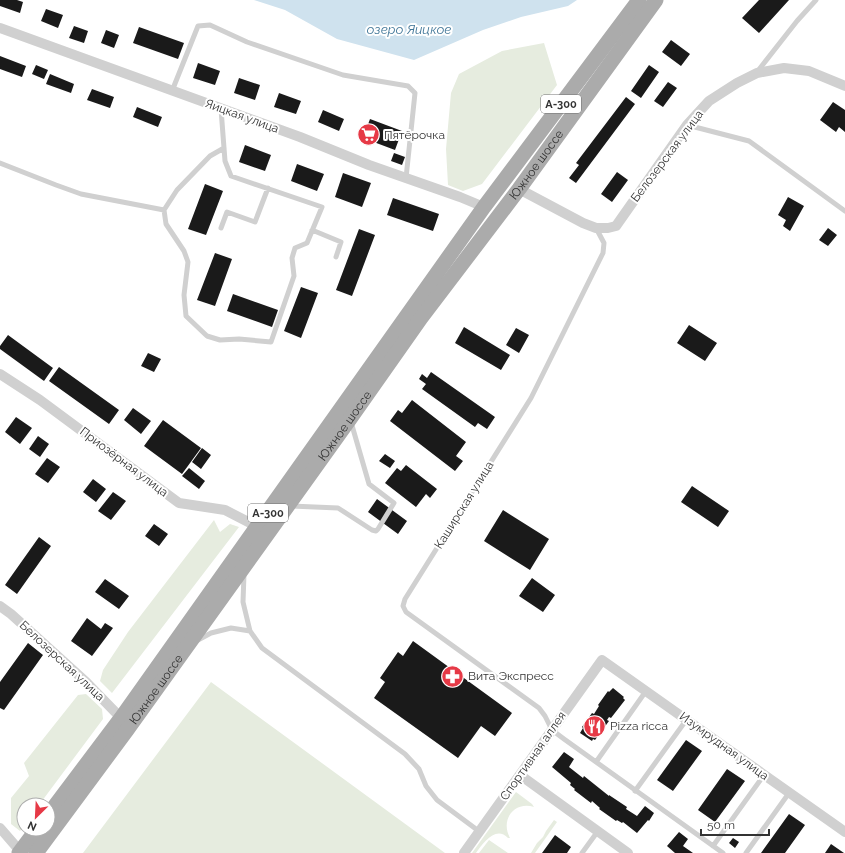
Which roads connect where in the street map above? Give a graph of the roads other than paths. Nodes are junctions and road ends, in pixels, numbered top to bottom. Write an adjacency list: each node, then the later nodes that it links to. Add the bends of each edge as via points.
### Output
1 (639, 0): 15 (main road, Южное шоссе / А-300)
2 (656, 0): 14 (main road, Южное шоссе / А-300)
3 (816, 0): 5 (lane)
4 (0, 28): 7 (street, Яицкая улица)
5 (757, 73): 6 (street, Белозерская улица, via 784,68 809,71); 9 (street, Белозерская улица, via 709,100)
6 (845, 86)
7 (172, 91): 8 (street, Яицкая улица); 12 (lane, via 198,26 210,26 343,76 408,86 415,93)
8 (221, 109): 10 (lane); 12 (street, Яицкая улица)
9 (687, 125): 17 (lane, via 748,142); 19 (street, Белозерская улица, via 616,226)
10 (224, 148): 13 (lane, via 225,161 231,176); 16 (lane, via 210,156 177,190)
11 (0, 163): 16 (lane, via 81,194)
12 (406, 178): 15 (street, Яицкая улица)
13 (268, 188): 18 (lane, via 256,222 227,212); 20 (lane, via 322,207)
14 (519, 189): 19 (street, Белозерская улица); 23 (main road, Южное шоссе / А-300, via 421,318)
15 (484, 207): 25 (main road, Южное шоссе / А-300)
16 (164, 210): 20 (lane, via 166,224 184,251 188,262 184,295 186,316 207,336 220,340 271,342 294,276 294,248 307,243)
17 (845, 211)
18 (221, 228)
19 (596, 228): 34 (lane, Каширская улица, via 604,243 603,253 531,398 403,606 406,612 539,708)
20 (312, 230): 21 (lane, via 341,242)
21 (336, 256)
22 (0, 374): 25 (street, Приозёрная улица, via 40,400 179,503 225,510)
23 (350, 419): 24 (main road, Южное шоссе / А-300); 24 (lane, via 369,484 394,503 378,529 372,530 338,508)
24 (288, 506): 26 (main road, Южное шоссе / А-300)
25 (258, 527): 32 (main road, Южное шоссе / А-300)
26 (245, 565): 28 (lane, via 243,602); 29 (main road, Южное шоссе / А-300)
27 (0, 606): 32 (street, Белозерская улица, via 86,682)
28 (250, 631): 29 (lane, via 231,628 211,633); 43 (lane, via 262,648 405,754 419,769 426,786 437,800)
29 (186, 647): 48 (main road, Южное шоссе / А-300)
30 (602, 660): 31 (street, Изумрудная улица); 34 (street, Спортивная аллея)
31 (646, 690): 33 (street, Изумрудная улица); 35 (lane)
32 (121, 718): 40 (main road, Южное шоссе / А-300)
33 (686, 719): 37 (street, Изумрудная улица); 38 (lane)
34 (552, 730): 35 (lane); 36 (street, Спортивная аллея)
35 (596, 762): 38 (lane)
36 (520, 775): 42 (street); 43 (street, Спортивная аллея)
37 (764, 775): 39 (street, Изумрудная улица); 46 (lane)
38 (635, 791): 46 (lane)
39 (789, 793): 44 (street, Изумрудная улица); 53 (lane)
40 (56, 804)
41 (0, 828): 47 (street)
42 (598, 831): 50 (lane); 51 (street)
43 (480, 832): 49 (street, Спортивная аллея)
44 (845, 832)
45 (31, 837): 47 (main road)
46 (713, 846): 52 (lane)
47 (20, 852)
48 (36, 853)
49 (464, 853)
50 (582, 853)
51 (628, 853)
52 (723, 853)
53 (746, 853)

